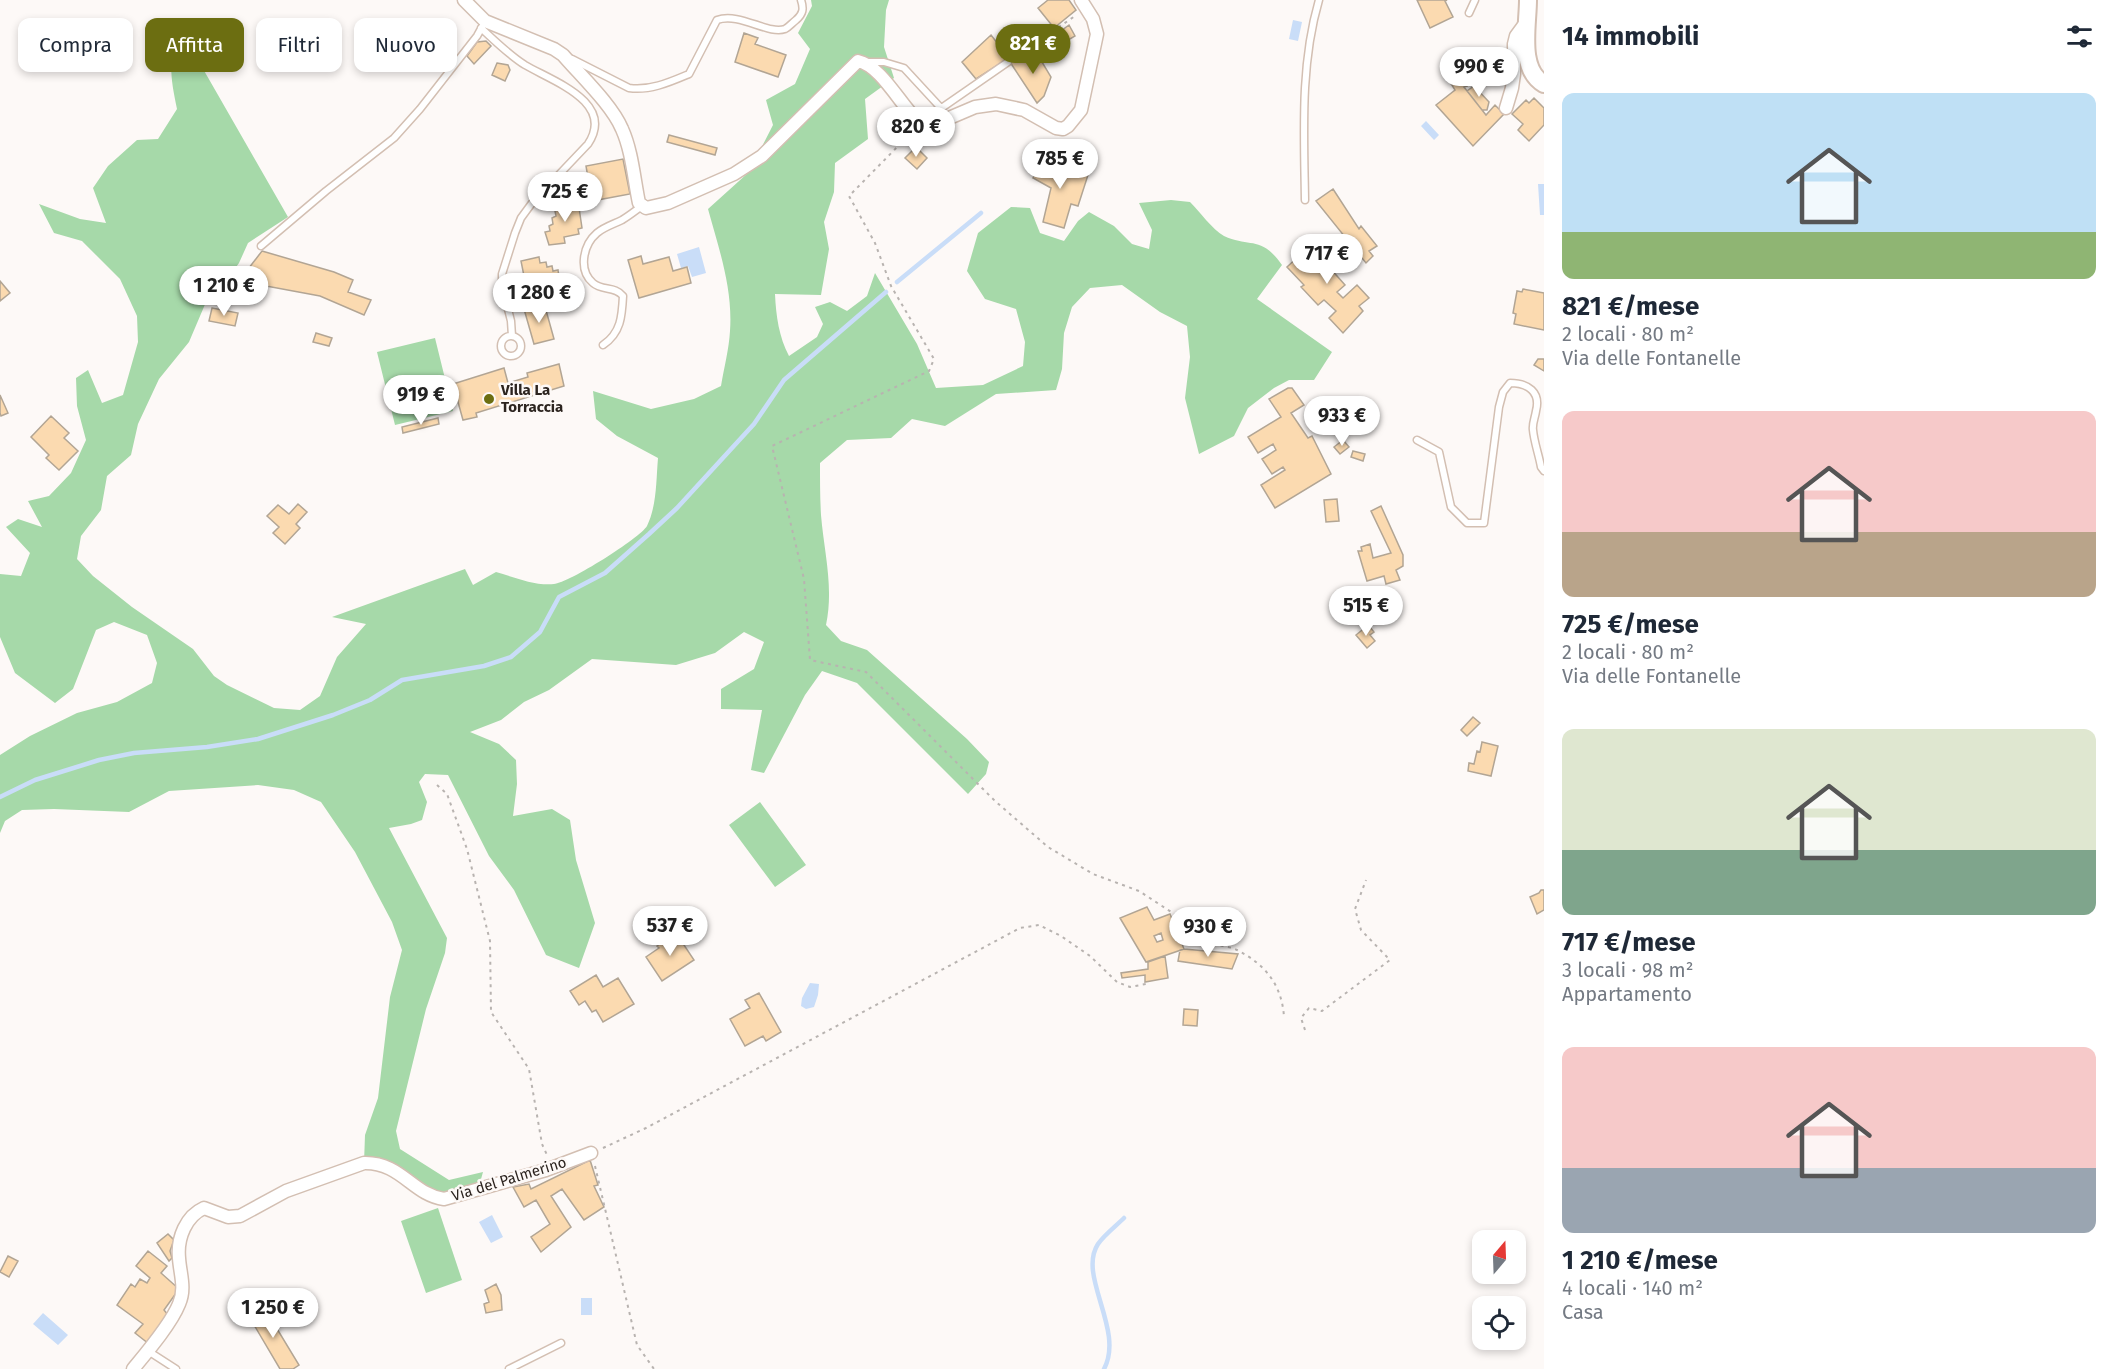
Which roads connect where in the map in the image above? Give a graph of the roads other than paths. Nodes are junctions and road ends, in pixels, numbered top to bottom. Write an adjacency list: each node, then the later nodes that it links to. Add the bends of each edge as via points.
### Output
1 (464, 0): 9 (street)
2 (801, 0): 10 (lane, via 801,15 779,30 736,18 717,20 689,74 662,85 629,88)
3 (1319, 0): 15 (lane, via 1307,55)
4 (1475, 0): 7 (lane)
5 (1528, 0): 8 (main road)
6 (1083, 4): 11 (street, via 1097,34 1081,110 1063,129 1024,110 996,104 975,107 935,124 920,123 888,84)
7 (1469, 13)
8 (1528, 20): 13 (main road, via 1527,60 1531,72); 14 (street, via 1516,36 1514,74)
9 (483, 25): 10 (street); 17 (lane, via 394,138); 18 (lane, via 524,64 586,102 596,126 588,144 532,203 514,233 502,274)
10 (563, 55): 16 (street, via 622,129)
11 (862, 62): 12 (lane, via 884,62 904,68 940,107); 16 (street, via 854,62 762,156 734,174 668,203 651,208)
12 (1008, 62)
13 (1544, 84)
14 (1506, 108)
15 (1305, 200)
16 (642, 206): 19 (lane, via 595,234 586,250 584,268 592,282 622,296 620,326)
17 (261, 246)
18 (512, 336)
19 (603, 345)
20 (1417, 440): 21 (lane, via 1439,452 1451,507 1467,523 1484,523 1503,392 1510,383 1521,383 1537,395 1532,428)
21 (1544, 471)
22 (591, 1153): 24 (street, Via del Palmerino, via 444,1199 435,1198 388,1167 364,1163 286,1191 240,1216 199,1210 193,1213 182,1233 178,1256 184,1287 179,1304)
23 (561, 1343): 27 (lane)
24 (147, 1351): 25 (street, Via del Palmerino); 26 (lane)
25 (133, 1369)
26 (176, 1369)
27 (509, 1369)

